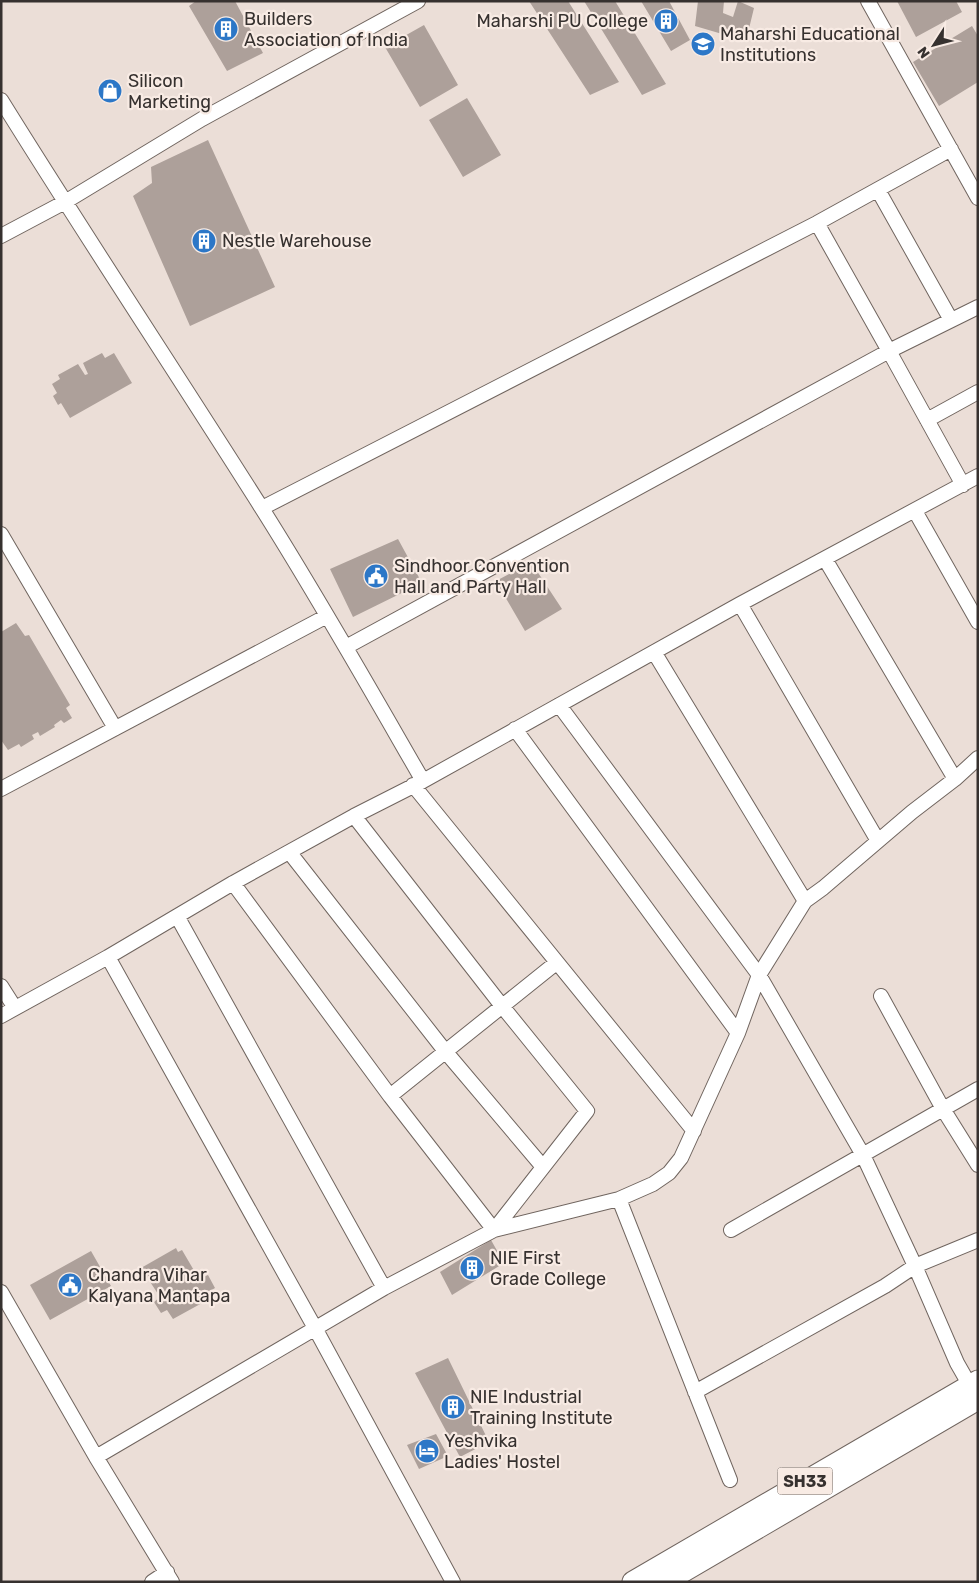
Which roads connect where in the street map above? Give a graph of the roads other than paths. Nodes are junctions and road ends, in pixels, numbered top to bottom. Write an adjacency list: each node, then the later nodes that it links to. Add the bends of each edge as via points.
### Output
1 (418, 1): 7 (street, via 202,119)
2 (868, 1): 4 (street)
3 (1, 100): 7 (street)
4 (951, 149): 5 (street); 6 (street)
5 (878, 190): 8 (street); 11 (street)
6 (978, 198)
7 (65, 202): 9 (street); 17 (street)
8 (817, 223): 12 (street); 17 (street)
9 (1, 236)
10 (978, 306): 11 (street)
11 (951, 320): 12 (street)
12 (889, 351): 14 (street); 24 (street)
13 (978, 392): 14 (street)
14 (927, 420): 16 (street)
15 (978, 476): 16 (street)
16 (963, 485): 18 (street)
17 (262, 508): 22 (street)
18 (915, 511): 20 (street); 23 (street)
19 (1, 534): 27 (street)
20 (825, 559): 21 (street); 30 (street)
21 (740, 604): 25 (street); 34 (street)
22 (328, 616): 24 (street); 27 (street)
23 (978, 622)
24 (346, 647): 31 (street)
25 (654, 652): 26 (street); 37 (street)
26 (560, 705): 28 (street); 41 (street)
27 (115, 728): 32 (street)
28 (515, 729): 31 (street); 47 (street)
29 (978, 758): 30 (street)
30 (955, 779): 34 (street)
31 (418, 783): 33 (street); 40 (street)
32 (1, 789)
33 (354, 816): 35 (street); 44 (street)
34 (878, 841): 37 (street)
35 (290, 853): 36 (street); 48 (street)
36 (233, 883): 38 (street); 50 (street)
37 (805, 901): 41 (street)
38 (177, 916): 39 (street); 61 (street)
39 (108, 957): 45 (street); 63 (street)
40 (556, 963): 44 (street); 52 (street)
41 (759, 975): 47 (street); 53 (street)
42 (1, 986): 45 (street)
43 (881, 996): 51 (street)
44 (502, 1006): 48 (street); 55 (street, via 586,1110)
45 (15, 1008): 46 (street)
46 (1, 1016)
47 (738, 1033): 52 (street)
48 (446, 1051): 50 (street); 55 (street)
49 (977, 1090): 51 (street)
50 (390, 1096): 57 (street)
51 (943, 1109): 53 (street); 54 (street)
52 (694, 1131): 56 (street, via 681,1158 669,1173)
53 (863, 1155): 58 (street); 60 (street)
54 (978, 1165)
55 (543, 1167): 57 (street)
56 (619, 1199): 57 (street); 64 (street)
57 (494, 1230): 61 (street)
58 (731, 1230)
59 (978, 1240): 60 (street)
60 (915, 1266): 64 (street); 65 (street, via 957,1363)
61 (384, 1288): 63 (street)
62 (1, 1292): 66 (street)
63 (315, 1328): 66 (street); 70 (street)
64 (695, 1392): 67 (street)
65 (976, 1393): 71 (main road, SH33); 72 (main road)
66 (96, 1457): 68 (street)
67 (730, 1480)
68 (169, 1577): 69 (street)
69 (152, 1582)
70 (453, 1582)
71 (633, 1582)
72 (665, 1582)

